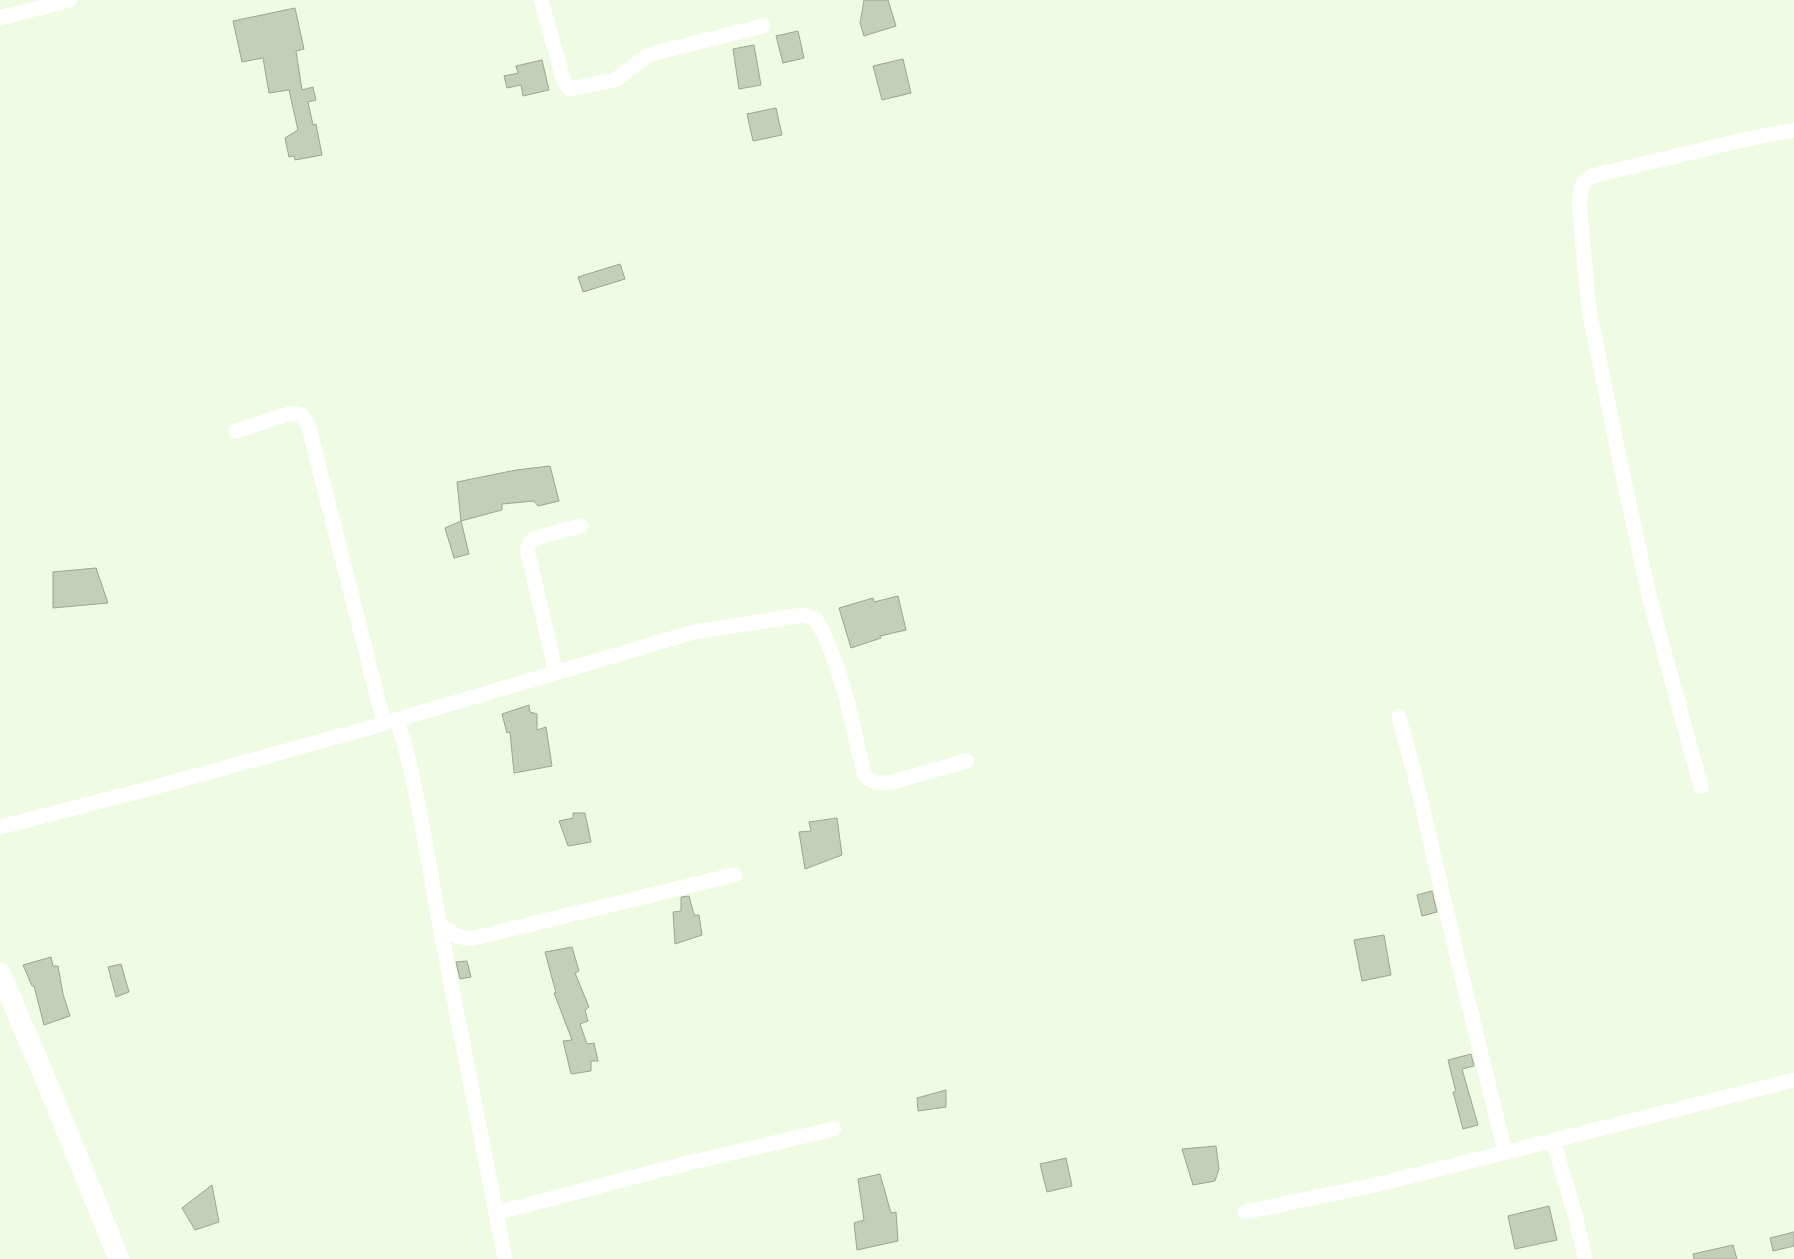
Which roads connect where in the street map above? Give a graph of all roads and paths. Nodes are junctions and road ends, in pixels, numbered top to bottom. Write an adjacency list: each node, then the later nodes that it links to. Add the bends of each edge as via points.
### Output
1 (70, 0): 3 (street)
2 (541, 0): 4 (street, via 564,82 570,88 615,80 655,53)
3 (0, 18)
4 (762, 26)
5 (1794, 130): 12 (street, via 1592,176 1582,186 1579,202 1589,310 1619,457 1650,600)
6 (236, 430): 10 (street, via 292,413 301,415 308,424)
7 (581, 526): 8 (street, via 536,538 527,549)
8 (556, 673): 10 (street); 11 (street, via 694,632 803,614 816,619 825,635 844,687 864,774 871,782 892,782)
9 (1399, 717): 20 (street)
10 (391, 721): 13 (street); 15 (street, via 409,756)
11 (966, 761)
12 (1701, 787)
13 (0, 827)
14 (734, 875): 15 (street, via 470,939 457,936)
15 (440, 925): 22 (street)
16 (0, 973): 23 (main road)
17 (1794, 1080): 19 (street)
18 (834, 1129): 22 (street, via 684,1164)
19 (1553, 1140): 20 (street); 25 (street)
20 (1505, 1152): 21 (street, via 1375,1185)
21 (1245, 1212)
22 (496, 1214): 24 (street)
23 (119, 1259)
24 (504, 1259)
25 (1585, 1259)

